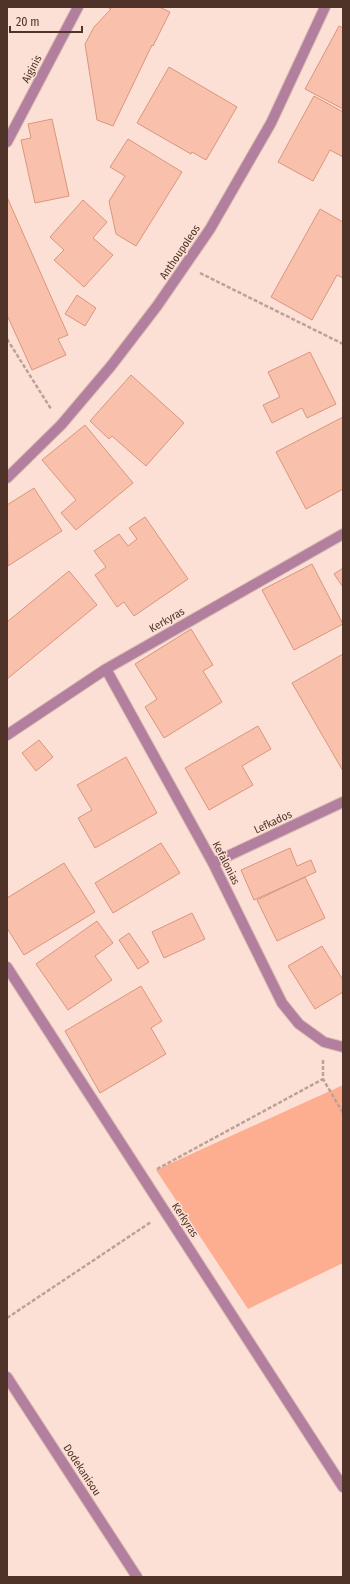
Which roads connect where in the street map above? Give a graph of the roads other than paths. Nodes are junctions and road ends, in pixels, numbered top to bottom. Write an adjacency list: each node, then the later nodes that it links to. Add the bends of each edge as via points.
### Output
1 (78, 7): 3 (street, Aiginis)
2 (325, 7): 4 (street, Anthoupoleos, via 271,123 210,229 157,306 111,366 61,425)
3 (7, 142)
4 (7, 478)
5 (343, 534): 6 (street, Kerkyras)
6 (106, 669): 7 (street, Kerkyras); 9 (street, Kefalonias)
7 (7, 734)
8 (343, 802): 9 (street, Lefkados)
9 (213, 863): 11 (street, Kefalonias, via 282,1003 299,1024 324,1042)
10 (7, 967): 13 (street, Kerkyras)
11 (343, 1047)
12 (7, 1377): 14 (street, Dodekanisou)
13 (343, 1487)
14 (137, 1577)

